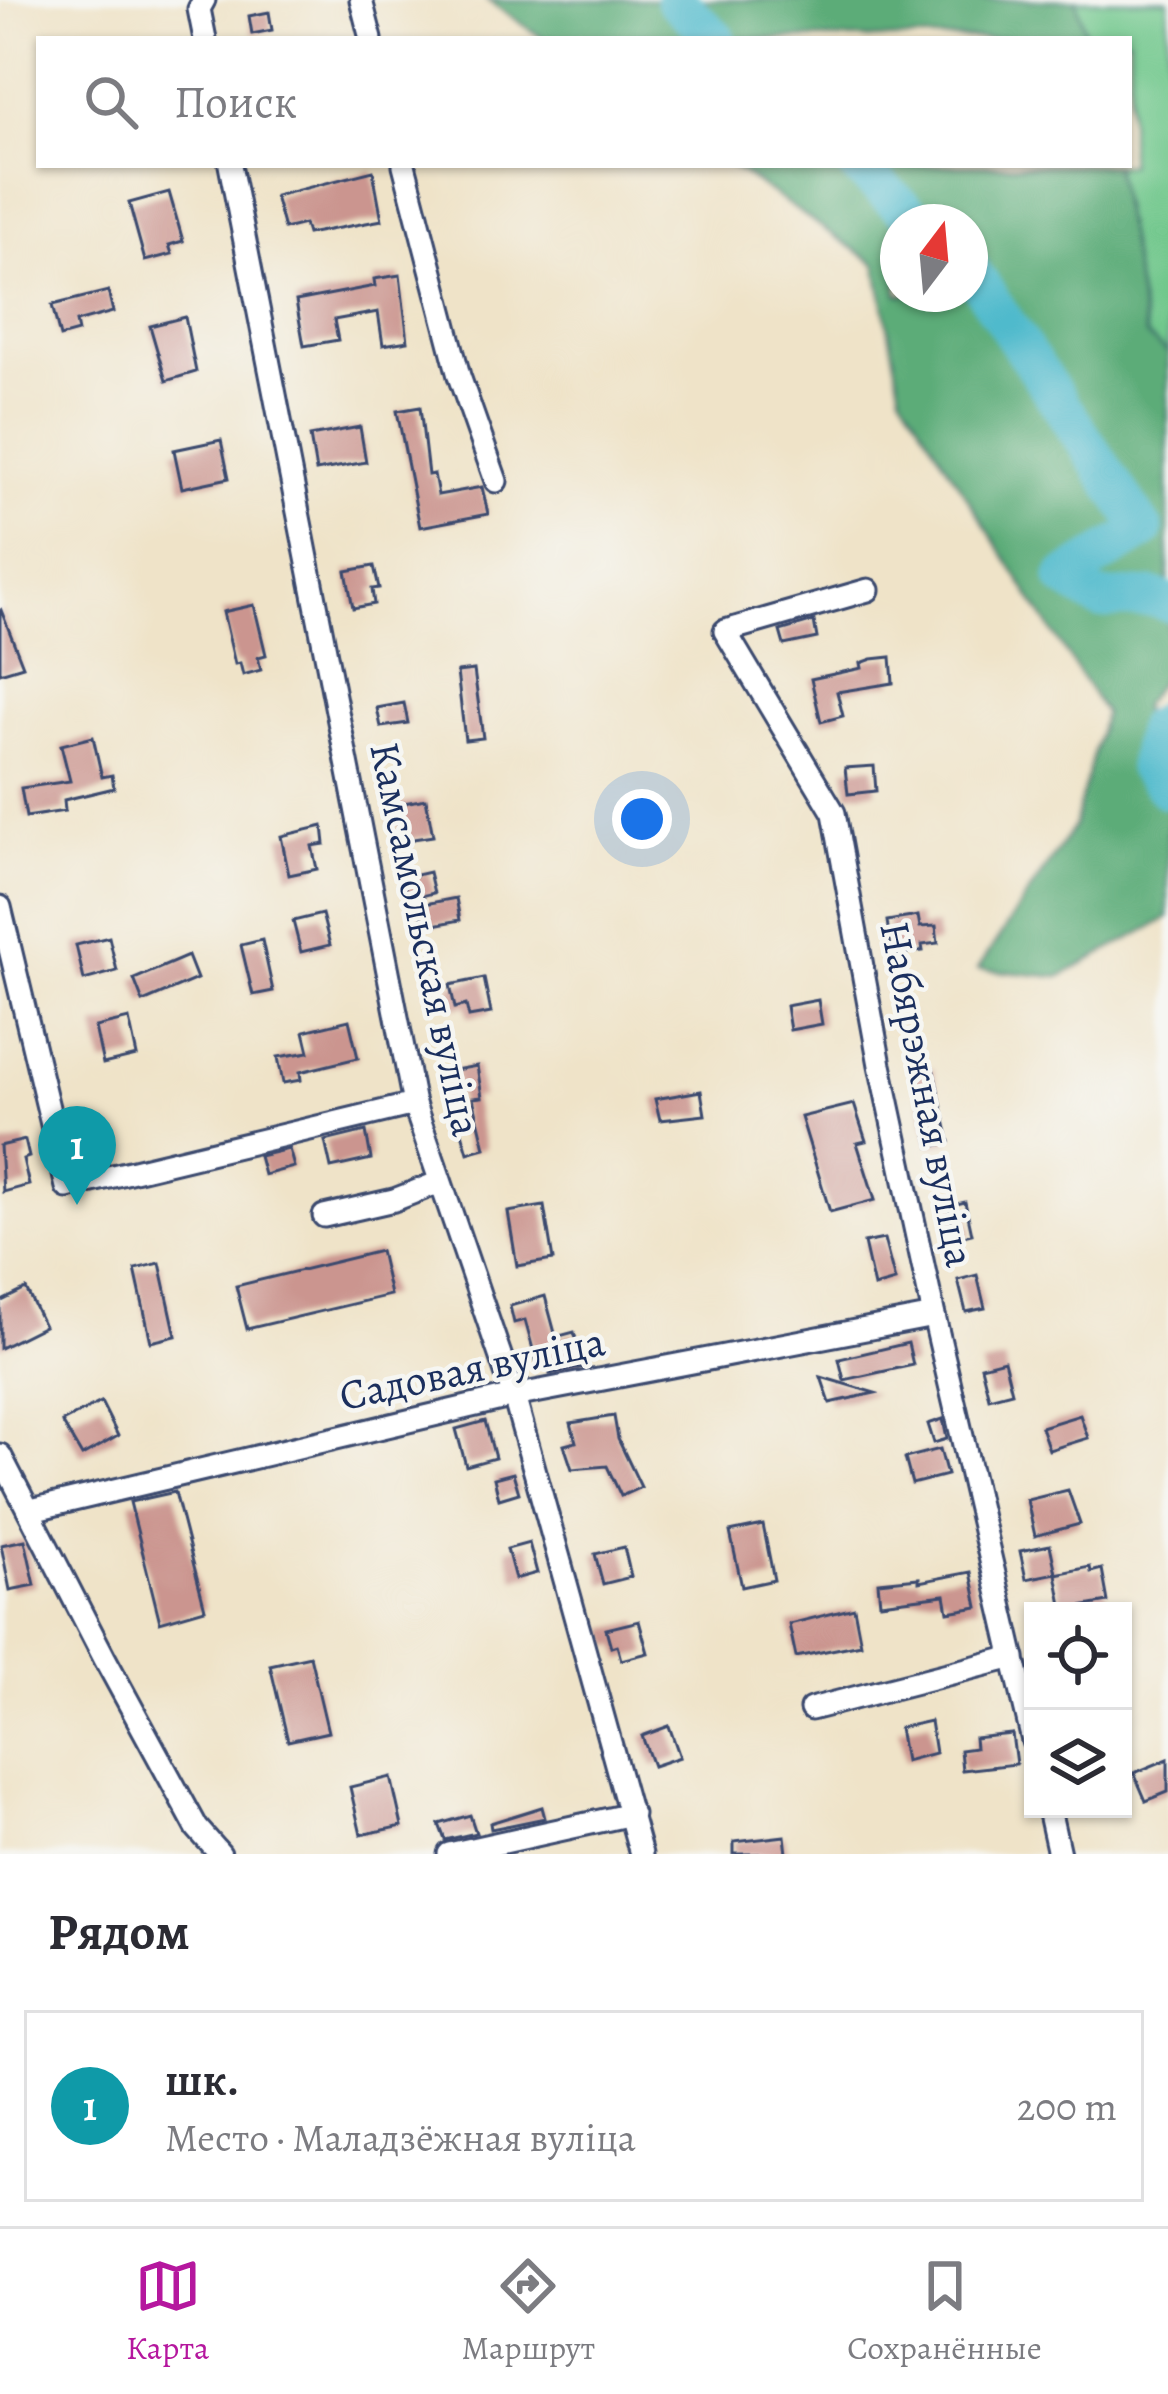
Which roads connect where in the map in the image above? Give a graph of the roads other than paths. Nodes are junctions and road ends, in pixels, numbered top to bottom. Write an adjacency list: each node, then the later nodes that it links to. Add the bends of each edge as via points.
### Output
1 (361, 0): 4 (street)
2 (201, 4): 3 (street)
3 (205, 36)
4 (370, 36)
5 (231, 168): 10 (street, Камсамольская вуліца)
6 (405, 168): 7 (street, via 459,376)
7 (496, 481)
8 (868, 590): 13 (street, Набярэжная вуліца, via 724,631 833,813)
9 (0, 907): 10 (street, via 68,1187)
10 (414, 1104): 11 (street, Камсамольская вуліца)
11 (440, 1182): 12 (street); 14 (street, Камсамольская вуліца)
12 (323, 1216)
13 (934, 1316): 14 (street, Садовая вуліца); 17 (street, Набярэжная вуліца)
14 (514, 1396): 16 (street, Садовая вуліца); 20 (street, Камсамольская вуліца)
15 (0, 1455): 16 (street)
16 (31, 1510): 22 (street, via 197,1828)
17 (1014, 1657): 18 (street); 19 (street, Набярэжная вуліца)
18 (811, 1709)
19 (1026, 1710)
20 (632, 1814): 23 (street); 24 (street, Камсамольская вуліца)
21 (1051, 1818): 25 (street)
22 (220, 1854)
23 (449, 1854)
24 (641, 1854)
25 (1059, 1854)

